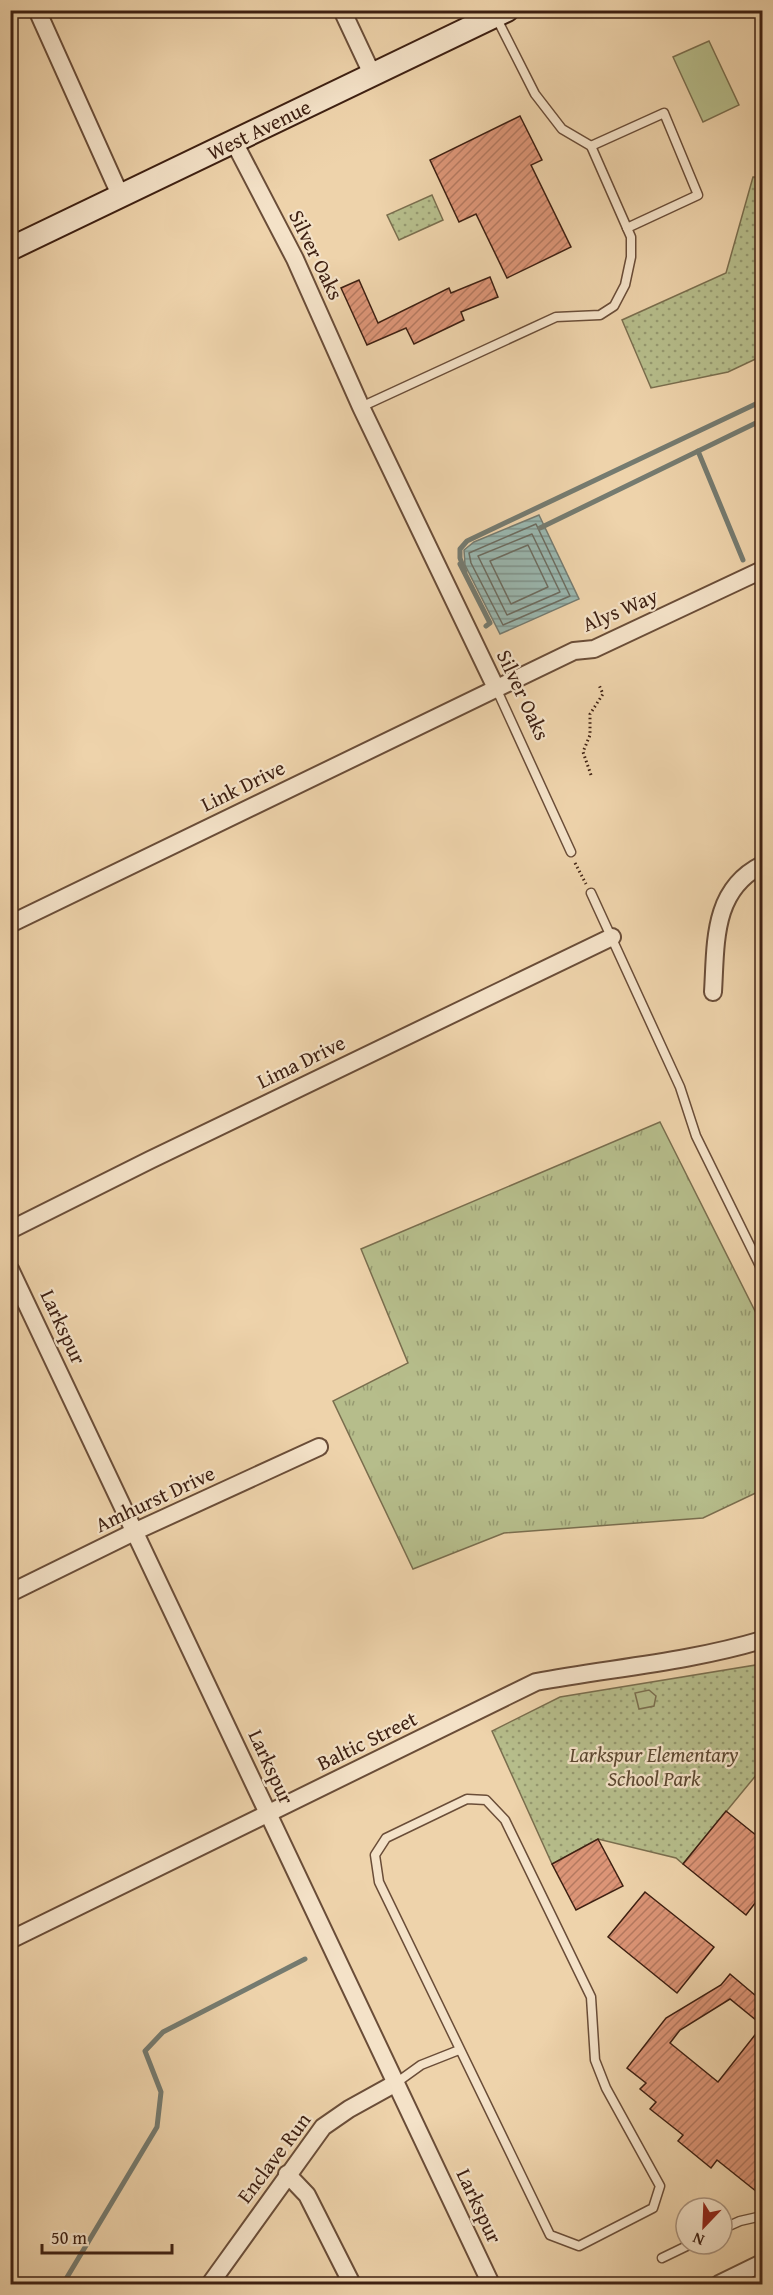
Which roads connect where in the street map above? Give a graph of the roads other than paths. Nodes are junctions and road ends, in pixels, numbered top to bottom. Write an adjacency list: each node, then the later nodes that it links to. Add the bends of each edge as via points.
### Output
1 (37, 10): 7 (street)
2 (342, 10): 4 (street)
3 (502, 13): 4 (main road, West Avenue); 6 (lane, via 536,94 562,129)
4 (373, 76): 5 (main road, West Avenue)
5 (234, 142): 7 (main road, West Avenue); 10 (street, Silver Oaks, via 295,259)
6 (591, 146): 8 (lane); 8 (lane, via 663,113 698,195)
7 (121, 197): 9 (main road, West Avenue)
8 (627, 228): 10 (lane, via 631,256 625,285 614,306 600,315 556,317)
9 (10, 249)
10 (361, 407): 12 (street, Silver Oaks)
11 (762, 570): 12 (street, Alys Way, via 594,649 574,651)
12 (496, 688): 13 (lane, Silver Oaks); 16 (street, Link Drive)
13 (571, 852)
14 (762, 866): 18 (street, via 748,873 728,895 717,923)
15 (591, 893): 17 (lane)
16 (10, 924)
17 (612, 937): 19 (street, Lima Drive); 21 (lane, via 680,1087 696,1136)
18 (713, 992)
19 (10, 1230)
20 (10, 1269): 23 (street, Larkspur)
21 (762, 1270)
22 (319, 1447): 23 (street, Amhurst Drive)
23 (136, 1531): 24 (street, Amhurst Drive); 26 (street, Larkspur)
24 (10, 1593)
25 (762, 1640): 26 (street, Baltic Street, via 687,1658 536,1682)
26 (268, 1815): 27 (street, Baltic Street); 29 (street, Larkspur)
27 (10, 1940)
28 (459, 2050): 28 (lane, via 550,2235 579,2246 653,2208 660,2186 606,2088 595,2060 591,1997 505,1820 486,1800 466,1798 386,1838 375,1856 379,1882); 29 (lane)
29 (396, 2083): 30 (street, Enclave Run, via 323,2127); 39 (street, Larkspur)
30 (287, 2174): 37 (street, Enclave Run); 38 (street, via 307,2195)
31 (762, 2217): 32 (lane)
32 (734, 2224)
33 (674, 2252): 34 (lane)
34 (662, 2258)
35 (762, 2263): 36 (street)
36 (747, 2278): 40 (street)
37 (210, 2284)
38 (352, 2284)
39 (490, 2284)
40 (719, 2284)

